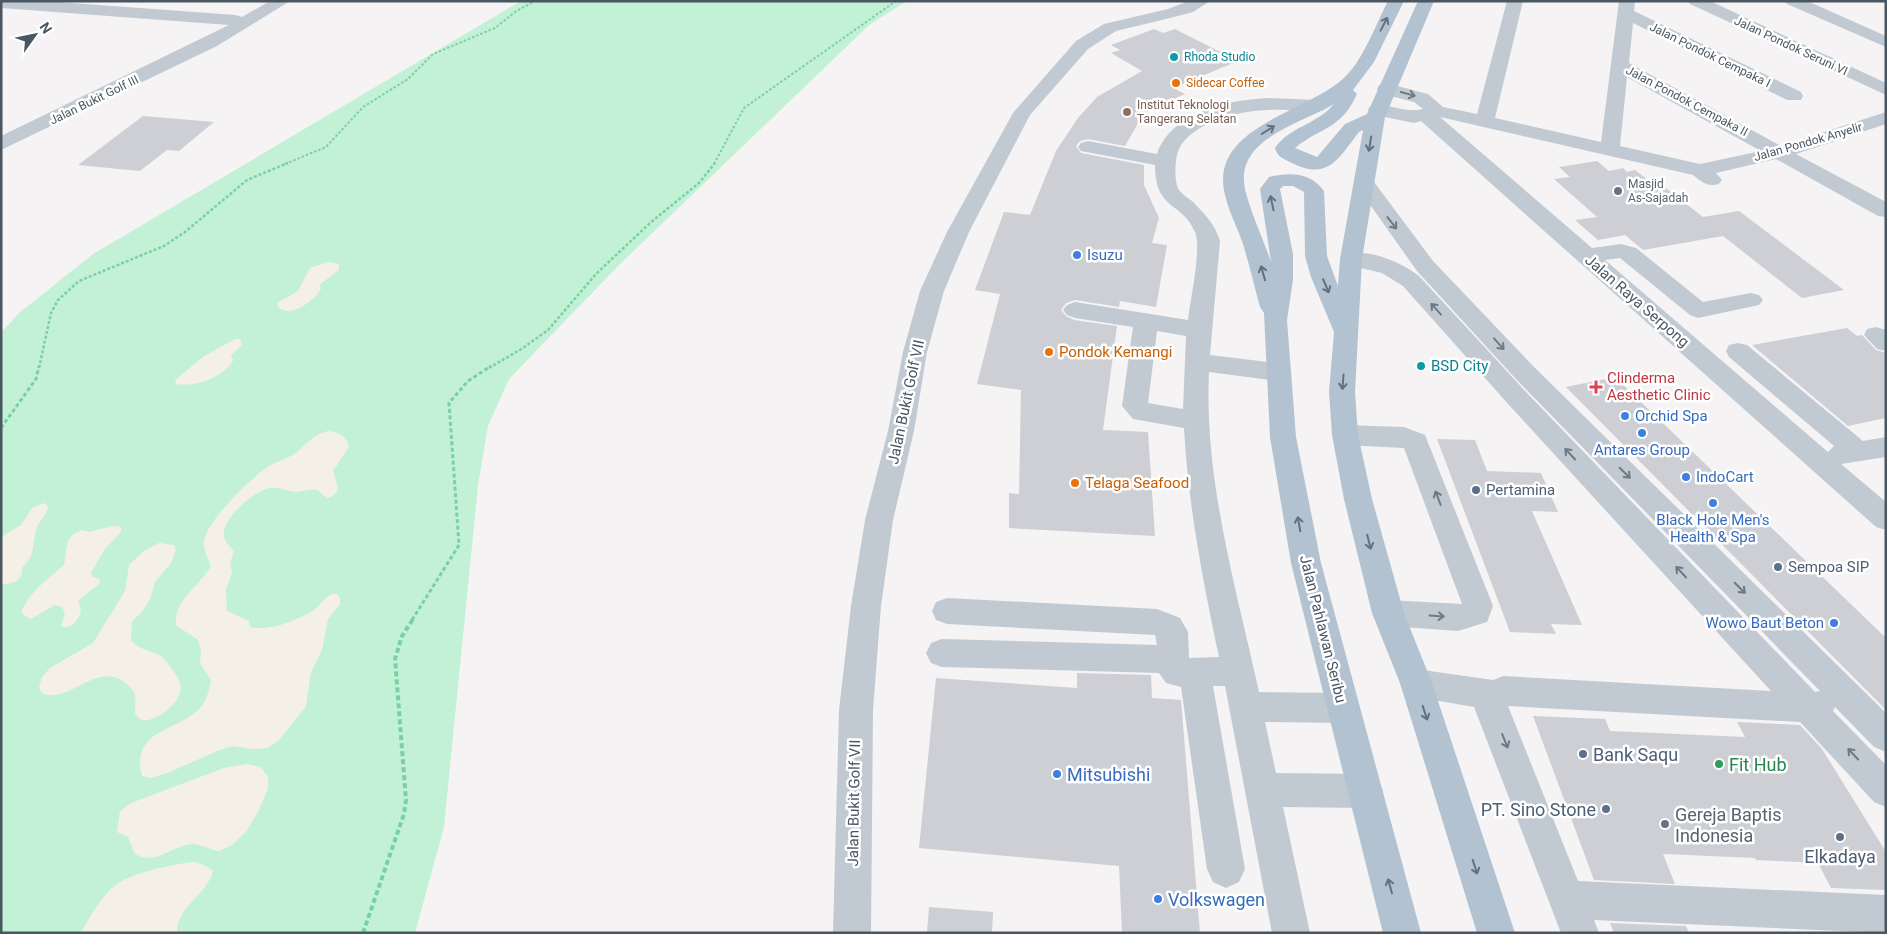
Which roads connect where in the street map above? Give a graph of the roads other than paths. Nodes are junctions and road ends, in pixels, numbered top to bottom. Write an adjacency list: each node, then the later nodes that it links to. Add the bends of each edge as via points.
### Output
1 (267, 1): 11 (street, Jalan Bukit Golf III)
2 (282, 1): 13 (street, Jalan Bukit Golf III)
3 (1202, 1): 69 (street, Jalan Bukit Golf VII, via 1190,7 1117,24 1082,45 1022,114 958,232 932,291 915,352 901,431 879,520 866,606 856,710)
4 (1396, 1): 15 (main road, one-way to 4)
5 (1426, 1): 16 (main road)
6 (1515, 1): 23 (street)
7 (1696, 1): 17 (street, Jalan Pondok Seruni VI)
8 (1793, 1): 12 (street)
9 (1, 3): 11 (street)
10 (1626, 7): 14 (street); 18 (street, Jalan Pondok Cempaka I)
11 (235, 20): 13 (street, Jalan Bukit Golf III)
12 (1886, 42)
13 (185, 54): 25 (street, Jalan Bukit Golf III)
14 (1620, 65): 24 (street); 28 (street, Jalan Pondok Cempaka II)
15 (1354, 79): 19 (main road); 21 (main road, via 1345,102 1336,114 1292,141 1285,148 1286,152 1297,159 1321,164 1352,128)
16 (1386, 89): 20 (street, Jalan Raya Serpong, one-way to 20, via 1421,98); 21 (main road)
17 (1886, 90)
18 (1794, 96)
19 (1317, 106): 29 (street, via 1258,103 1218,112 1177,136); 37 (main road, one-way to 19, via 1238,202 1233,178 1236,161 1247,146 1278,124)
20 (1431, 110): 21 (street, via 1414,117); 23 (street); 33 (street, Jalan Raya Serpong)
21 (1376, 113): 31 (main road, one-way to 31)
22 (1886, 118): 28 (street, Jalan Pondok Anyelir)
23 (1485, 122): 27 (street)
24 (1613, 125): 27 (street); 30 (street)
25 (1, 144)
26 (1088, 147): 29 (street)
27 (1610, 151): 30 (street)
28 (1781, 152): 30 (street, Jalan Pondok Anyelir); 32 (street, Jalan Pondok Cempaka II)
29 (1165, 161): 39 (street, via 1168,190 1208,232)
30 (1700, 173)
31 (1364, 182): 34 (main road); 44 (street, one-way to 44)
32 (1886, 210)
33 (1585, 256): 35 (street, via 1628,253 1698,310); 49 (street, Jalan Raya Serpong)
34 (1351, 259): 40 (main road); 44 (street, one-way to 34, via 1401,272 1389,266)
35 (1751, 300)
36 (1075, 310): 38 (street)
37 (1276, 320): 40 (main road, one-way to 40, via 1282,254 1270,190 1276,181 1293,180 1310,186 1314,191 1316,256); 43 (main road, Jalan Pahlawan Seribu)
38 (1146, 321): 39 (street); 45 (street, via 1135,406 1142,412)
39 (1199, 330): 42 (street)
40 (1346, 334): 46 (main road, one-way to 46, via 1342,392)
41 (1738, 351): 48 (street)
42 (1198, 362): 43 (street); 45 (street)
43 (1277, 372): 60 (main road, Jalan Pahlawan Seribu, one-way to 43, via 1306,563 1283,437)
44 (1512, 376): 58 (street, one-way to 58); 61 (street, one-way to 44)
45 (1195, 420): 55 (street, via 1216,573)
46 (1345, 435): 52 (main road, one-way to 52); 52 (street, one-way to 46, via 1458,618 1476,613 1478,606 1415,442 1404,437)
47 (1886, 447): 48 (street)
48 (1858, 451): 49 (street)
49 (1817, 459): 50 (street, Jalan Raya Serpong)
50 (1886, 519)
51 (947, 612): 54 (street, via 1157,622 1169,627)
52 (1388, 613): 56 (main road)
53 (942, 653): 54 (street)
54 (1184, 667): 55 (street); 66 (street)
55 (1238, 671): 59 (street)
56 (1416, 683): 57 (street); 72 (main road, one-way to 72)
57 (1494, 695): 61 (street, via 1503,691); 68 (street, one-way to 68, via 1491,707)
58 (1849, 698): 61 (street); 62 (street)
59 (1246, 707): 60 (street); 63 (street)
60 (1343, 708): 65 (main road, Jalan Pahlawan Seribu)
61 (1810, 708): 64 (street, one-way to 61)
62 (1886, 736)
63 (1262, 790): 65 (street); 70 (street)
64 (1886, 790)
65 (1365, 792): 71 (main road, Jalan Pahlawan Seribu, one-way to 65)
66 (1226, 870)
67 (1886, 914): 68 (street)
68 (1574, 916)
69 (852, 933)
70 (1291, 933)
71 (1402, 933)
72 (1496, 933)

